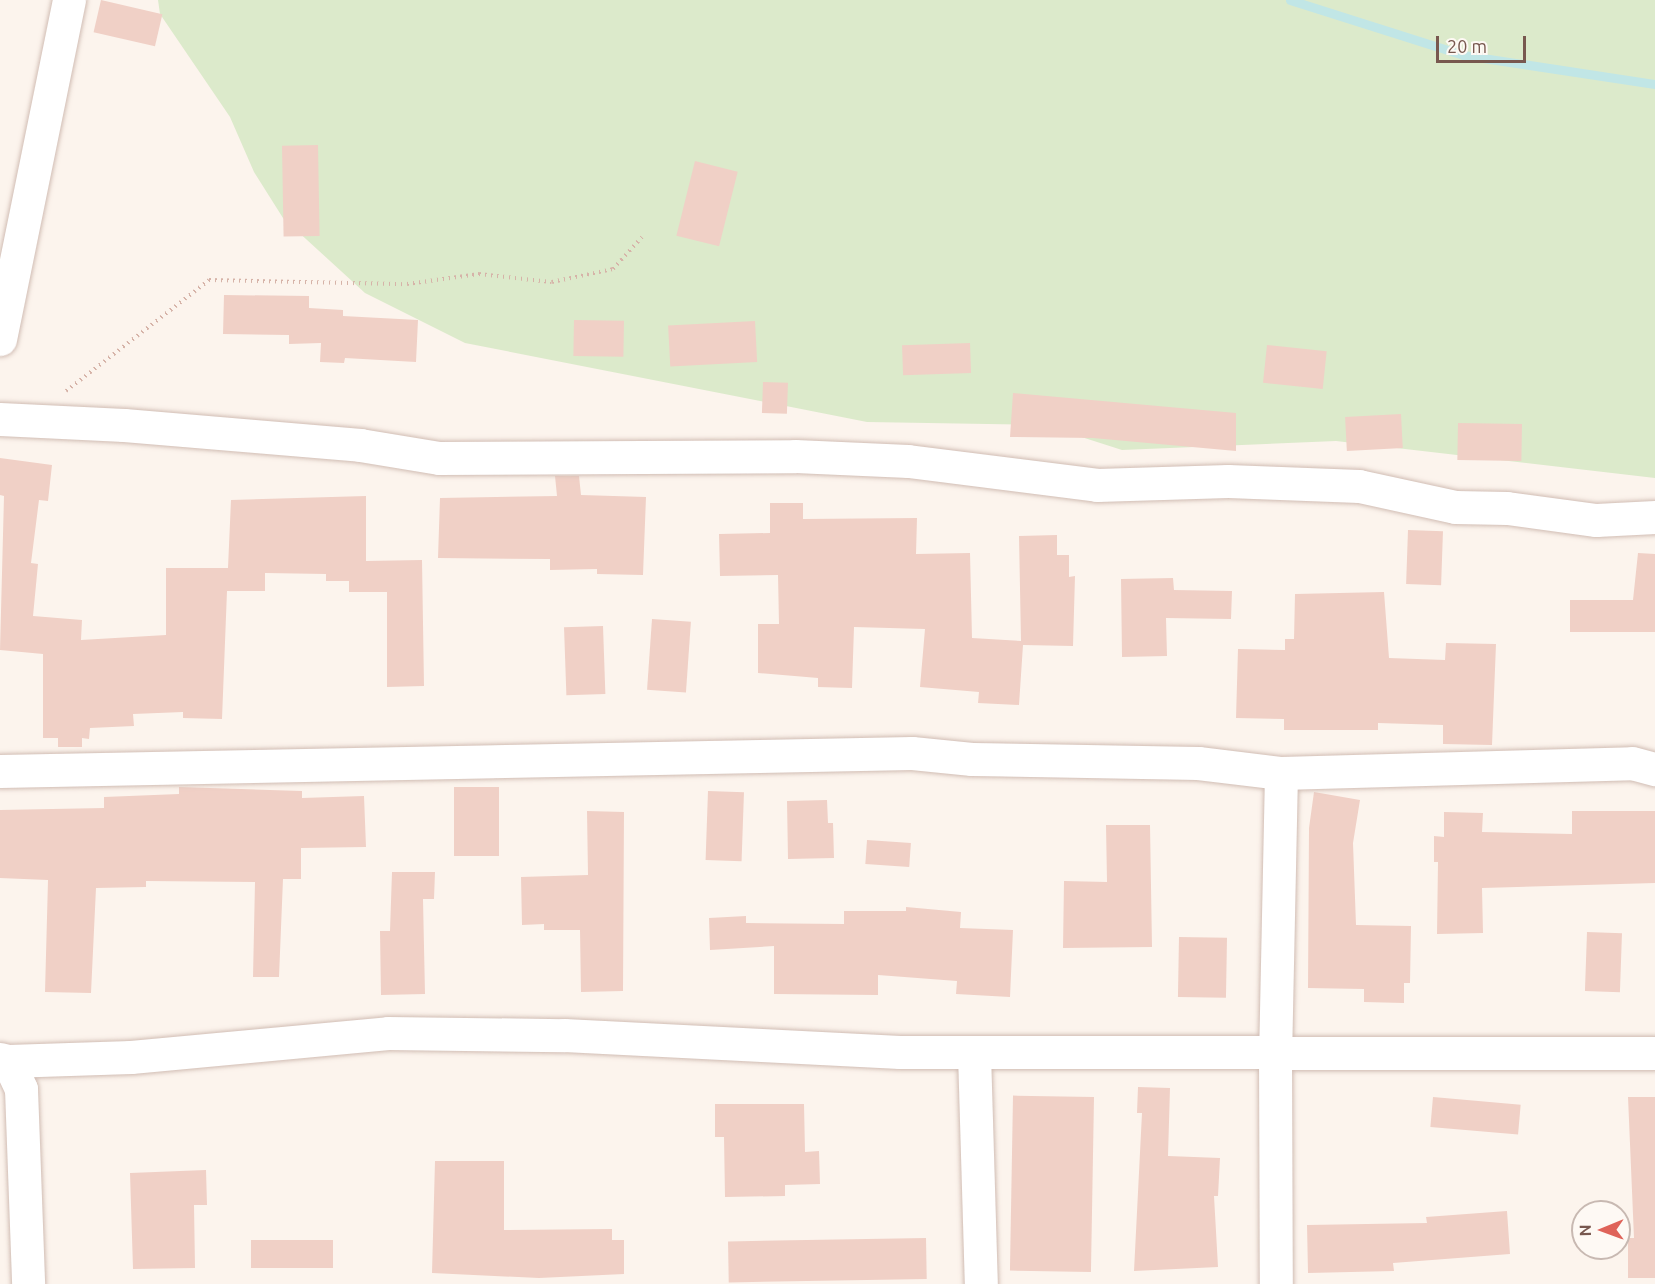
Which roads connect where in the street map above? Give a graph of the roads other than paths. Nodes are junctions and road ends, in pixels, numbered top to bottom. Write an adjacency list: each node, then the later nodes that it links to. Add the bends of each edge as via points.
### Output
1 (69, 0): 2 (street)
2 (0, 339)
3 (14, 420): 4 (street, via 349,444 439,458 795,456 908,461 1097,485 1228,481 1359,486 1455,507 1507,508 1596,520)
4 (1655, 517)
5 (1655, 769): 7 (street, via 1632,764)
6 (0, 771): 7 (street, via 912,753 972,759 1198,763)
7 (1281, 774): 8 (street)
8 (1275, 1050): 9 (street); 10 (street); 14 (street)
9 (974, 1053): 11 (street, via 564,1035 388,1033 131,1057); 13 (street)
10 (1655, 1053)
11 (4, 1060): 12 (street, via 21,1089)
12 (28, 1284)
13 (981, 1284)
14 (1276, 1284)

